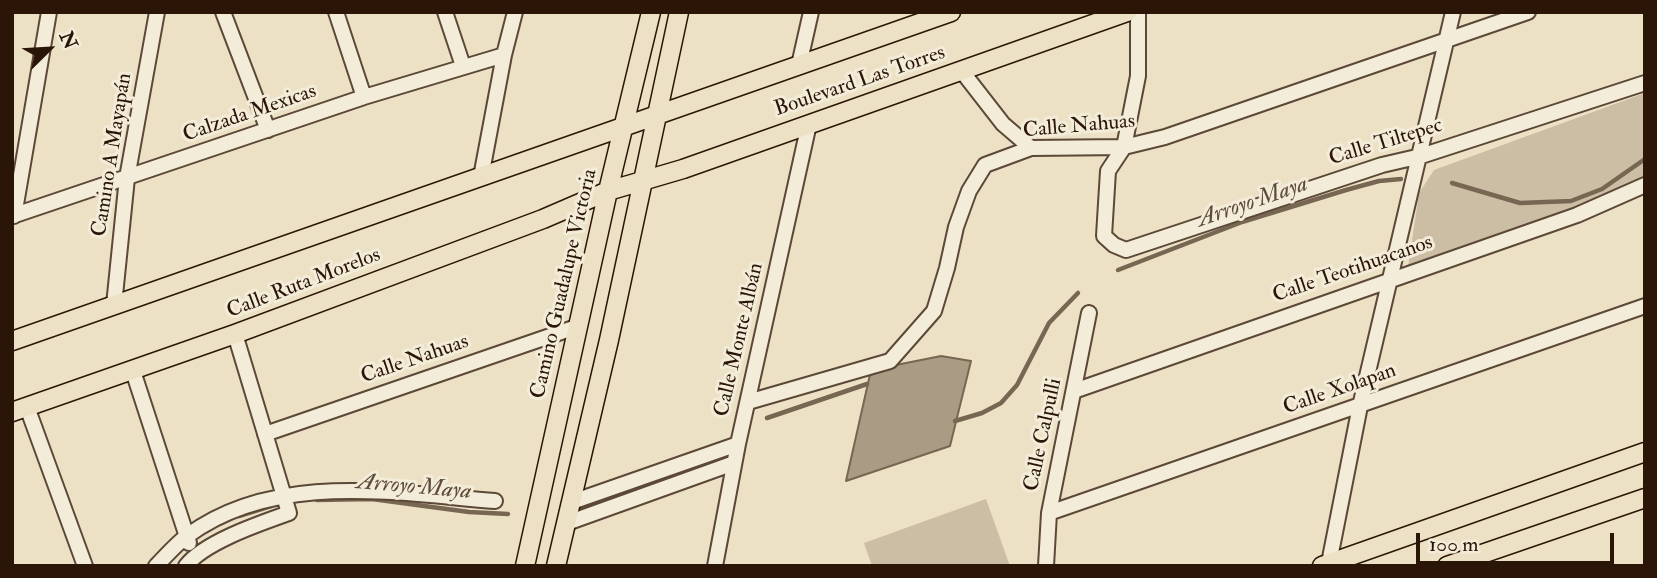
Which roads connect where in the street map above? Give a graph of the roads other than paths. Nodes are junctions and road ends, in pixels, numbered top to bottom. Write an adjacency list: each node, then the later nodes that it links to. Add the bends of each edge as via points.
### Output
1 (49, 12): 34 (street)
2 (157, 12): 30 (street, Camino A Mayapán)
3 (223, 12): 25 (street)
4 (336, 12): 21 (street)
5 (445, 12): 18 (street)
6 (514, 12): 16 (street)
7 (651, 12): 24 (main road, Camino Guadalupe Victoria)
8 (679, 12): 22 (main road)
9 (811, 12): 17 (street)
10 (951, 12): 17 (main road, Boulevard Las Torres)
11 (1127, 12): 19 (main road, Boulevard Las Torres)
12 (1138, 12): 26 (street, via 1138,76)
13 (1453, 12): 15 (street)
14 (1528, 12): 15 (street, Calle Nahuas)
15 (1446, 41): 26 (street, Calle Nahuas, via 1165,137); 28 (street)
16 (504, 55): 18 (street, Calzada Mexicas); 29 (street)
17 (799, 65): 22 (main road, Boulevard Las Torres)
18 (463, 66): 21 (street, Calzada Mexicas)
19 (961, 70): 23 (main road, Boulevard Las Torres); 27 (street, via 1003,124)
20 (1645, 83): 28 (street, Calle Tiltepec)
21 (364, 97): 25 (street, Calzada Mexicas)
22 (655, 115): 24 (main road, Boulevard Las Torres); 31 (main road)
23 (809, 124): 31 (main road, Boulevard Las Torres); 44 (street, Calle Monte Albán)
24 (625, 126): 29 (main road, Calle Ruta Morelos); 33 (main road, Camino Guadalupe Victoria)
25 (268, 130): 30 (street, Calzada Mexicas)
26 (1124, 146): 27 (street, Calle Nahuas); 28 (street, Calle Tiltepec, via 1108,171 1104,236 1126,250)
27 (1031, 148): 44 (street, Calle Nahuas, via 985,165 956,227 934,312 890,361)
28 (1421, 156): 35 (street)
29 (481, 177): 36 (main road, Calle Ruta Morelos)
30 (127, 178): 34 (street, Calzada Mexicas); 36 (street, Camino A Mayapán)
31 (642, 182): 33 (main road, Boulevard Las Torres); 54 (main road)
32 (1645, 186): 35 (street, Calle Teotihuacanos, via 1577,215)
33 (608, 191): 39 (main road, Camino Guadalupe Victoria); 40 (main road, Calle Ruta Morelos)
34 (13, 216)
35 (1389, 279): 43 (street, Calle Teotihuacanos); 45 (street)
36 (114, 305): 41 (main road, Calle Ruta Morelos)
37 (1645, 306): 45 (street, Calle Xolapan)
38 (1089, 313): 43 (street, Calle Calpulli)
39 (579, 326): 47 (street, Calle Nahuas); 62 (main road, Camino Guadalupe Victoria)
40 (235, 334): 42 (main road, Calle Ruta Morelos); 47 (street)
41 (12, 341)
42 (133, 371): 46 (main road, Calle Ruta Morelos); 57 (street)
43 (1074, 391): 55 (street, Calle Calpulli)
44 (748, 402): 48 (street, Calle Monte Albán)
45 (1360, 406): 55 (street, Calle Xolapan); 59 (street)
46 (16, 409): 60 (street)
47 (265, 434): 51 (street)
48 (738, 444): 50 (street, Calle Monte Albán); 54 (street)
49 (1645, 452): 59 (main road)
50 (734, 463): 56 (street); 64 (street, Calle Monte Albán)
51 (284, 495): 53 (street, via 362,491); 57 (street, via 242,508); 58 (street, via 289,513 248,528)
52 (1645, 498): 66 (main road)
53 (495, 501)
54 (572, 502): 56 (main road)
55 (1049, 513): 65 (street, Calle Calpulli)
56 (567, 523): 63 (main road)
57 (187, 536): 58 (street); 61 (street)
58 (192, 562)
59 (1326, 564)
60 (85, 566)
61 (156, 566)
62 (525, 566)
63 (556, 566)
64 (715, 566)
65 (1046, 566)
66 (1447, 566)

